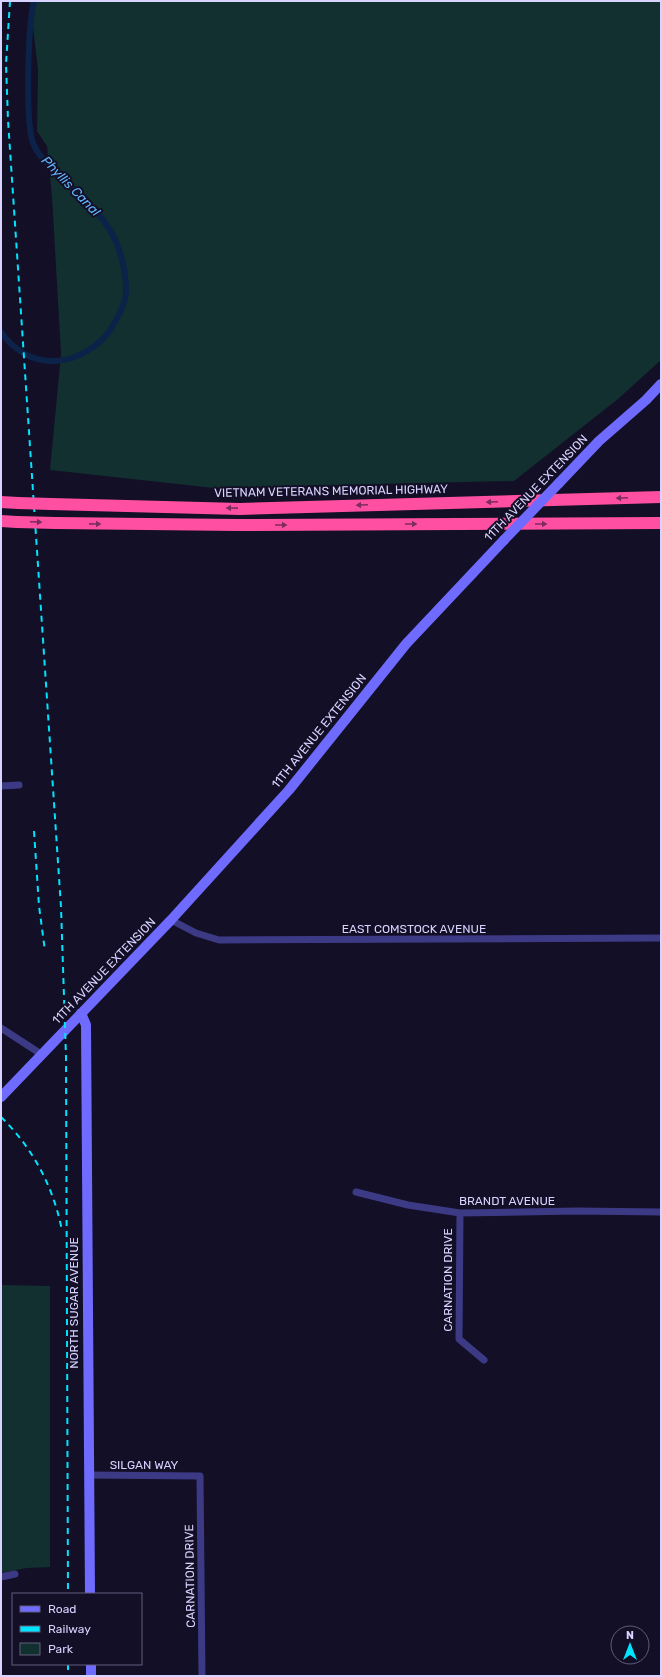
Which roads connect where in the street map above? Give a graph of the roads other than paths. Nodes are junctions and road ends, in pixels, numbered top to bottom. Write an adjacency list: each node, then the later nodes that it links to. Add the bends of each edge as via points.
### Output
1 (661, 384): 8 (street, 11TH AVENUE EXTENSION, bridge, via 599,441 406,644 294,784)
2 (661, 497): 3 (highway, VIETNAM VETERANS MEMORIAL HIGHWAY, one-way to 3, bridge, via 240,509)
3 (1, 502)
4 (1, 521): 5 (highway, one-way to 5, bridge, via 236,525)
5 (661, 523)
6 (19, 785): 7 (street)
7 (1, 786)
8 (171, 920): 9 (street, EAST COMSTOCK AVENUE, via 196,933 218,940); 10 (street, 11TH AVENUE EXTENSION)
9 (661, 938)
10 (81, 1013): 12 (street, 11TH AVENUE EXTENSION); 18 (street, NORTH SUGAR AVENUE, via 86,1025)
11 (1, 1028): 12 (street)
12 (41, 1054): 13 (street, 11TH AVENUE EXTENSION)
13 (1, 1097)
14 (356, 1192): 16 (street, BRANDT AVENUE, via 408,1205)
15 (661, 1212): 16 (street, BRANDT AVENUE)
16 (460, 1213): 17 (street, CARNATION DRIVE, via 459,1339)
17 (484, 1360)
18 (89, 1475): 19 (street, SILGAN WAY); 22 (street, NORTH SUGAR AVENUE)
19 (200, 1476): 25 (street, CARNATION DRIVE)
20 (15, 1574): 21 (street)
21 (1, 1577)
22 (90, 1593)
23 (91, 1665): 24 (street)
24 (91, 1676)
25 (202, 1676)

